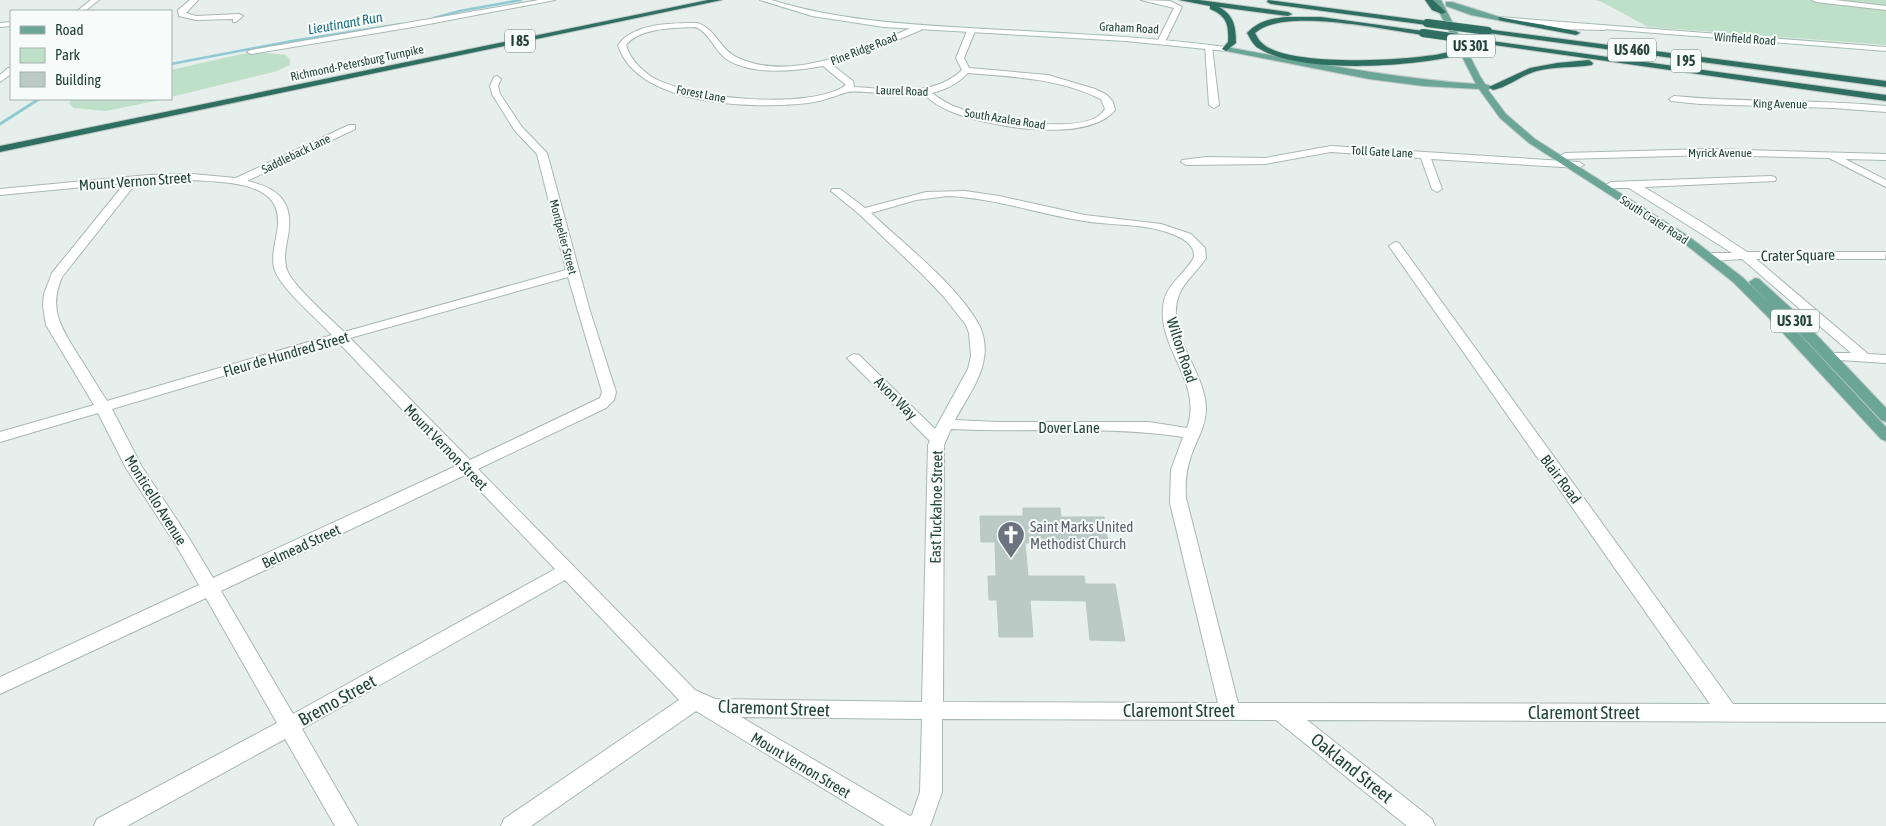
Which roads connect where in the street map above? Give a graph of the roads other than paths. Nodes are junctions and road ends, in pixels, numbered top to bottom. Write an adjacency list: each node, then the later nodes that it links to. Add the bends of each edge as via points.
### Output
1 (95, 0): 21 (street)
2 (194, 0): 25 (street, via 182,10 182,14 196,18 239,16)
3 (551, 0): 37 (street)
4 (685, 0): 23 (highway, Richmond-Petersburg Turnpike / I 85)
5 (698, 0): 23 (highway)
6 (718, 0): 58 (highway, Richmond-Petersburg Turnpike / I 85)
7 (764, 0): 28 (street, Graham Road, via 830,19)
8 (1144, 0): 33 (street, via 1178,7)
9 (1183, 0): 17 (highway, US 460)
10 (1210, 0): 29 (highway)
11 (1236, 0): 29 (highway)
12 (1260, 0): 20 (highway, US 460)
13 (1290, 0): 20 (highway)
14 (1429, 0): 22 (highway)
15 (1437, 0): 22 (main road, South Crater Road / US 301)
16 (1816, 0): 19 (street)
17 (1200, 2): 26 (highway, US 460); 35 (highway, via 1229,16 1232,43)
18 (1449, 2): 24 (main road, Winfield Road, via 1474,13); 39 (main road, US 301)
19 (1886, 8)
20 (1325, 9): 29 (highway, US 460)
21 (82, 10)
22 (1442, 12): 32 (main road, South Crater Road / US 301)
23 (619, 15): 57 (highway, Richmond-Petersburg Turnpike / I 85)
24 (1502, 19): 36 (street, Winfield Road); 40 (highway)
25 (236, 20)
26 (1330, 20): 29 (highway, US 460); 32 (highway, via 1273,21 1250,33 1260,46 1275,53 1334,62 1444,57 1455,51 1454,43)
27 (704, 28): 38 (street, Pine Ridge Road, via 721,52 743,63 784,68); 49 (street, Forest Lane, via 692,25 642,32 626,39 622,45 648,78 668,88 708,97 770,102 829,97)
28 (918, 28): 30 (street, Graham Road); 38 (street, Pine Ridge Road)
29 (1426, 28): 31 (highway, US 460, bridge)
30 (971, 31): 33 (street, Graham Road); 41 (street, via 960,58)
31 (1487, 36): 40 (highway, US 460); 43 (highway, US 460); 48 (highway, I 95); 51 (highway, I 95)
32 (1458, 40): 47 (main road, South Crater Road / US 301)
33 (1161, 42): 34 (street, Graham Road)
34 (1208, 47): 35 (street, Graham Road); 54 (street)
35 (1226, 49): 47 (main road, Graham Road, via 1369,76)
36 (1886, 49)
37 (251, 52)
38 (826, 64): 49 (street, via 848,80)
39 (1482, 68)
40 (1777, 69): 46 (highway, US 460)
41 (966, 70): 50 (street, Laurel Road, via 941,89); 50 (street, South Azalea Road, via 1038,76 1098,94 1108,102 1110,110 1103,118 1089,123 1048,127 986,118 951,108)
42 (10, 71): 44 (street)
43 (1736, 77): 47 (highway, via 1632,65 1577,64 1527,71 1502,86); 52 (highway, US 460)
44 (0, 79)
45 (497, 80): 79 (street, Montpelier Street, via 494,86 496,94 518,129 542,153)
46 (1886, 84)
47 (1488, 85): 62 (main road, South Crater Road / US 301, via 1524,126); 62 (main road, South Crater Road / US 301, via 1492,103 1503,116 1532,142)
48 (1886, 88)
49 (848, 89): 50 (street, Laurel Road)
50 (927, 93)
51 (1886, 93)
52 (1886, 98)
53 (1674, 99): 55 (street, King Avenue)
54 (1214, 105)
55 (1886, 109)
56 (352, 127): 67 (street, Saddleback Lane)
57 (0, 142)
58 (0, 149)
59 (1425, 155): 62 (street, Toll Gate Lane); 63 (street, Toll Gate Lane, via 1331,149 1266,161 1216,159); 71 (street)
60 (1829, 155): 61 (street, Myrick Avenue); 62 (street, Myrick Avenue, via 1710,152); 69 (street)
61 (1886, 157)
62 (1565, 160): 64 (street, Toll Gate Lane); 78 (main road, South Crater Road / US 301)
63 (1186, 162)
64 (1579, 165): 70 (main road, South Crater Road / US 301)
65 (1771, 179): 68 (street)
66 (133, 180): 67 (street, Mount Vernon Street, via 189,177); 73 (street, Mount Vernon Street); 86 (street, Monticello Avenue, via 56,276 48,301 53,325)
67 (240, 180): 80 (street, Mount Vernon Street, via 262,186 278,199 285,221 279,255 281,272)
68 (1631, 184): 70 (street); 77 (street)
69 (1886, 184)
70 (1611, 185): 78 (main road, South Crater Road / US 301)
71 (1437, 189)
72 (836, 191): 74 (street, East Tuckahoe Street)
73 (0, 192)
74 (863, 212): 88 (street, East Tuckahoe Street, via 949,294 976,332 976,369); 89 (street, Wilton Road, via 925,195 958,194 1086,218 1163,228 1191,239 1201,255 1175,289 1170,311 1171,324 1197,395 1199,408)
75 (1395, 246): 101 (street, Blair Road)
76 (1886, 255): 77 (street, Crater Square)
77 (1745, 256): 78 (street, Crater Square); 83 (street)
78 (1716, 257): 81 (main road, South Crater Road / US 301, via 1767,293); 91 (main road, South Crater Road / US 301)
79 (573, 272): 80 (street, Fleur de Hundred Street); 85 (street, Montpelier Street, via 609,392)
80 (340, 338): 86 (street, Fleur de Hundred Street); 93 (street, Mount Vernon Street)
81 (1829, 356): 83 (street); 87 (main road, South Crater Road / US 301)
82 (854, 358): 92 (street, Avon Way)
83 (1866, 359): 84 (street)
84 (1886, 359)
85 (601, 405): 93 (street, Belmead Street)
86 (103, 407): 90 (street, Fleur de Hundred Street); 95 (street, Monticello Avenue, via 134,468 183,542)
87 (1886, 417)
88 (945, 424): 89 (street, Dover Lane, via 1149,427); 92 (street, East Tuckahoe Street)
89 (1192, 434): 99 (street, Wilton Road, via 1180,466 1178,503)
90 (0, 436)
91 (1886, 436)
92 (938, 440): 98 (street, East Tuckahoe Street)
93 (467, 468): 94 (street, Mount Vernon Street); 95 (street, Belmead Street)
94 (566, 571): 97 (street, Mount Vernon Street); 103 (street, Bremo Street)
95 (209, 589): 96 (street, Belmead Street); 103 (street, Monticello Avenue)
96 (0, 686)
97 (694, 701): 98 (street, Claremont Street, via 715,708); 106 (street); 107 (street, Mount Vernon Street)
98 (932, 709): 99 (street, Claremont Street); 108 (street, East Tuckahoe Street, via 931,792 922,821)
99 (1230, 710): 100 (street, Claremont Street)
100 (1279, 710): 101 (street, Claremont Street); 109 (street, Oakland Street)
101 (1728, 712): 102 (street, Claremont Street)
102 (1886, 713)
103 (290, 726): 104 (street, Bremo Street); 105 (street, Monticello Avenue)
104 (106, 826)
105 (347, 826)
106 (512, 826)
107 (905, 826)
108 (916, 826)
109 (1424, 826)

